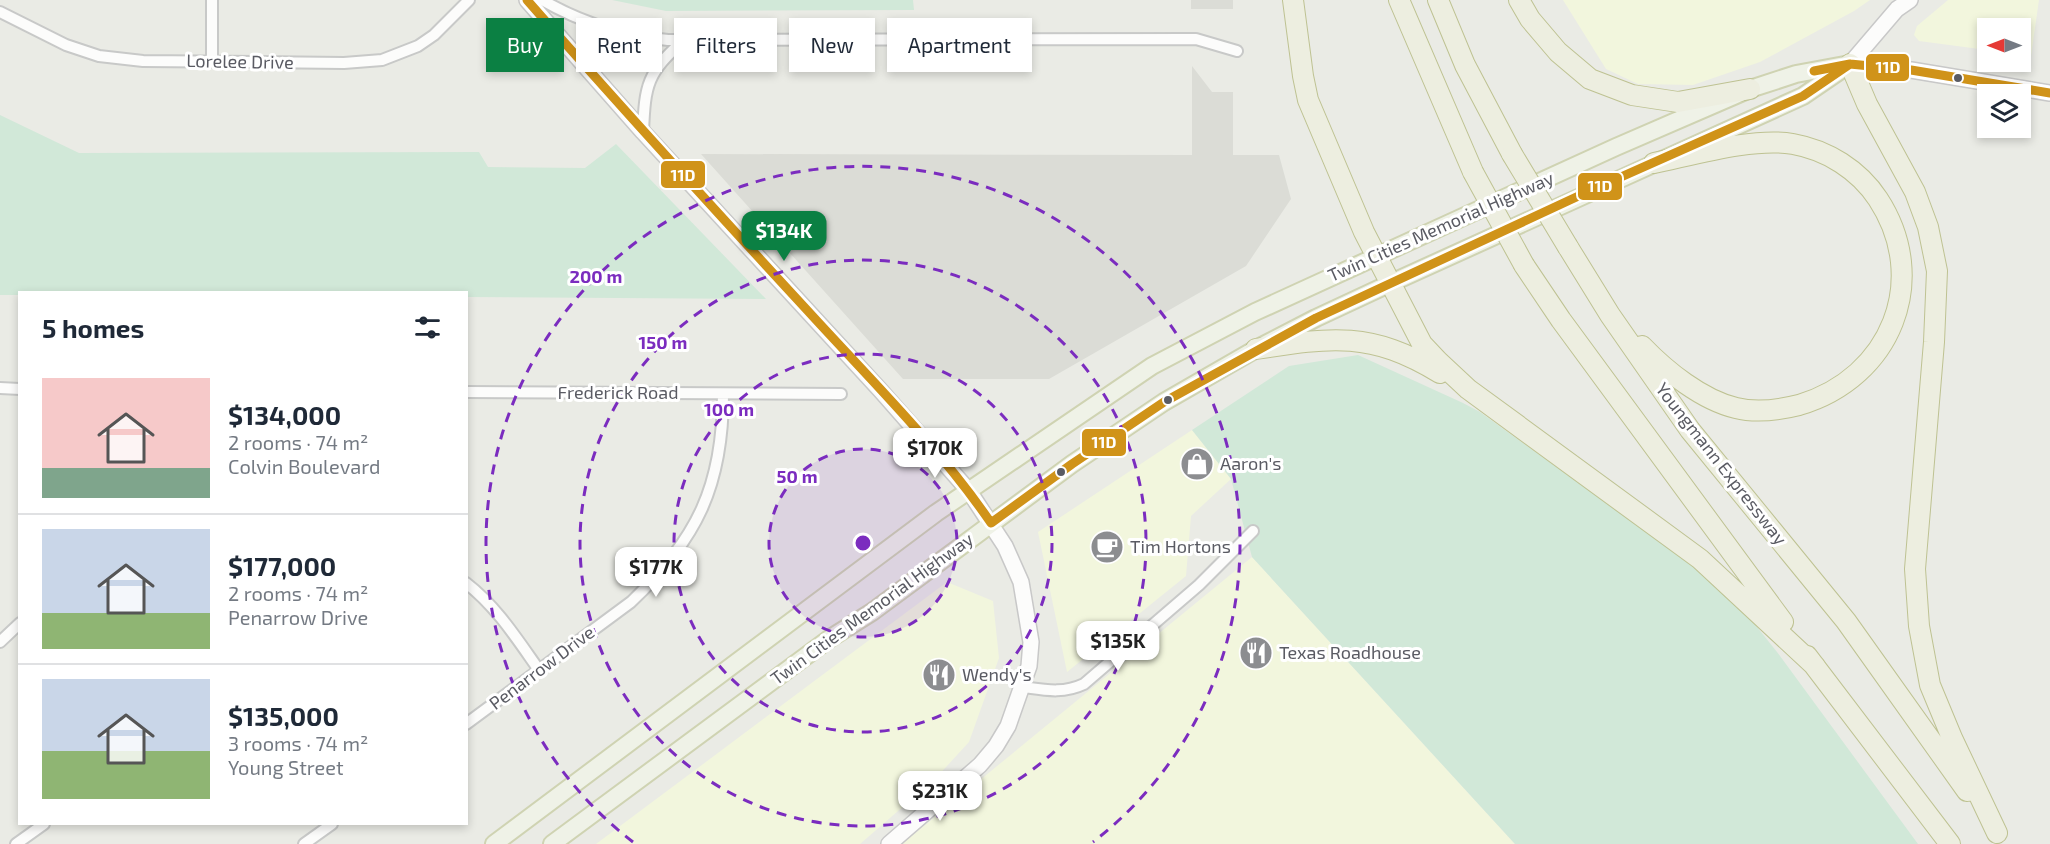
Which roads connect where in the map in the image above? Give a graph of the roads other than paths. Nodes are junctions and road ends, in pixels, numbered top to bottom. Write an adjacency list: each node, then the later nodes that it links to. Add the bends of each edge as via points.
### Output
1 (212, 0): 15 (street)
2 (469, 0): 15 (street, Lorelee Drive, via 434,35 382,60)
3 (527, 0): 19 (street)
4 (542, 0): 11 (street, via 613,31)
5 (1293, 0): 21 (highway, via 1308,100)
6 (1399, 0): 37 (highway, bridge, via 1473,172 1524,265)
7 (1438, 0): 23 (highway, Youngmann Expressway, bridge, via 1465,65 1512,154)
8 (1519, 0): 17 (highway, via 1558,52 1590,79 1632,95 1677,102)
9 (1910, 0): 16 (street, via 1897,9)
10 (0, 12): 15 (street, Lorelee Drive, via 66,45 99,56 143,61)
11 (674, 39)
12 (777, 40): 14 (street, via 1196,39)
13 (674, 49): 19 (street, via 649,81)
14 (1237, 51)
15 (212, 61)
16 (1850, 64): 17 (main road, Twin Cities Memorial Highway, via 1796,74); 18 (street); 20 (main road, Twin Cities Memorial Highway, via 1803,96); 43 (highway, via 1915,192 1928,227 1936,271 1935,342 1915,569 1919,626 1930,685)
17 (1750, 89): 21 (main road, Twin Cities Memorial Highway)
18 (2050, 93)
19 (643, 132): 31 (street)
20 (1654, 163): 22 (main road, Twin Cities Memorial Highway); 23 (highway, via 1737,145 1783,143 1816,149 1837,159 1872,190 1895,230 1902,283 1899,304 1883,342 1849,382 1812,401 1756,411 1717,403 1699,393 1652,357)
21 (1375, 255): 22 (highway); 31 (main road, Twin Cities Memorial Highway, via 1152,366)
22 (1391, 283): 24 (main road, Twin Cities Memorial Highway); 27 (highway, via 1422,344)
23 (1611, 315): 43 (highway, Youngmann Expressway, via 1690,430 1846,621)
24 (1256, 350): 27 (highway, via 1341,339 1377,344 1406,354); 32 (main road, Twin Cities Memorial Highway, via 1164,402)
25 (0, 388): 26 (street)
26 (18, 389)
27 (1468, 389): 37 (highway, via 1700,559)
28 (468, 392): 29 (street, Frederick Road)
29 (723, 394): 30 (street, Frederick Road); 38 (street, Penarrow Drive, via 718,463 709,494 690,533 659,574 631,602)
30 (841, 394)
31 (969, 491): 32 (street); 46 (main road, Twin Cities Memorial Highway)
32 (991, 523): 39 (street, via 1021,582 1025,602 1031,642); 47 (main road, Twin Cities Memorial Highway)
33 (1253, 531): 39 (street, via 1199,585 1084,684 1060,691)
34 (468, 584): 38 (street, via 482,594)
35 (18, 624): 36 (street)
36 (0, 642)
37 (1815, 666): 49 (highway)
38 (540, 670): 40 (street, Penarrow Drive)
39 (1023, 687): 48 (street, via 1008,726 980,765)
40 (468, 723)
41 (43, 825): 44 (street)
42 (331, 825): 45 (street)
43 (2001, 838)
44 (16, 844)
45 (304, 844)
46 (494, 844)
47 (552, 844)
48 (889, 844)
49 (1950, 844)

